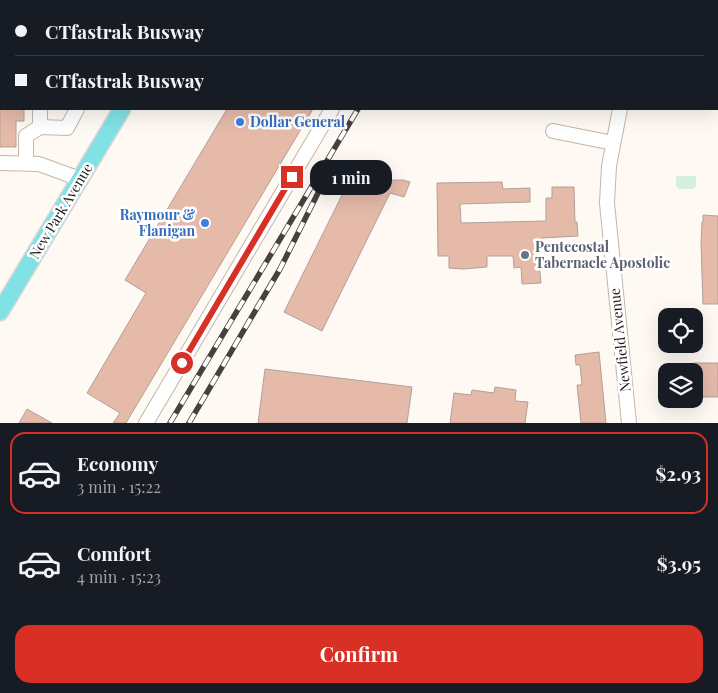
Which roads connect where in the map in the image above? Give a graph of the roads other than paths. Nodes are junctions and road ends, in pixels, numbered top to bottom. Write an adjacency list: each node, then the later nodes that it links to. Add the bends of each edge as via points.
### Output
1 (40, 110): 6 (street)
2 (76, 110): 6 (street, via 67,128)
3 (121, 110): 11 (main road, New Park Avenue)
4 (331, 110): 13 (street)
5 (620, 110): 8 (street, Newfield Avenue)
6 (40, 127): 10 (street, via 26,136)
7 (553, 131): 8 (street)
8 (613, 143): 14 (street, Newfield Avenue, via 607,203)
9 (0, 163): 10 (street)
10 (26, 163): 11 (street, via 39,164)
11 (80, 179): 12 (main road, New Park Avenue)
12 (0, 312)
13 (146, 423)
14 (629, 423)

